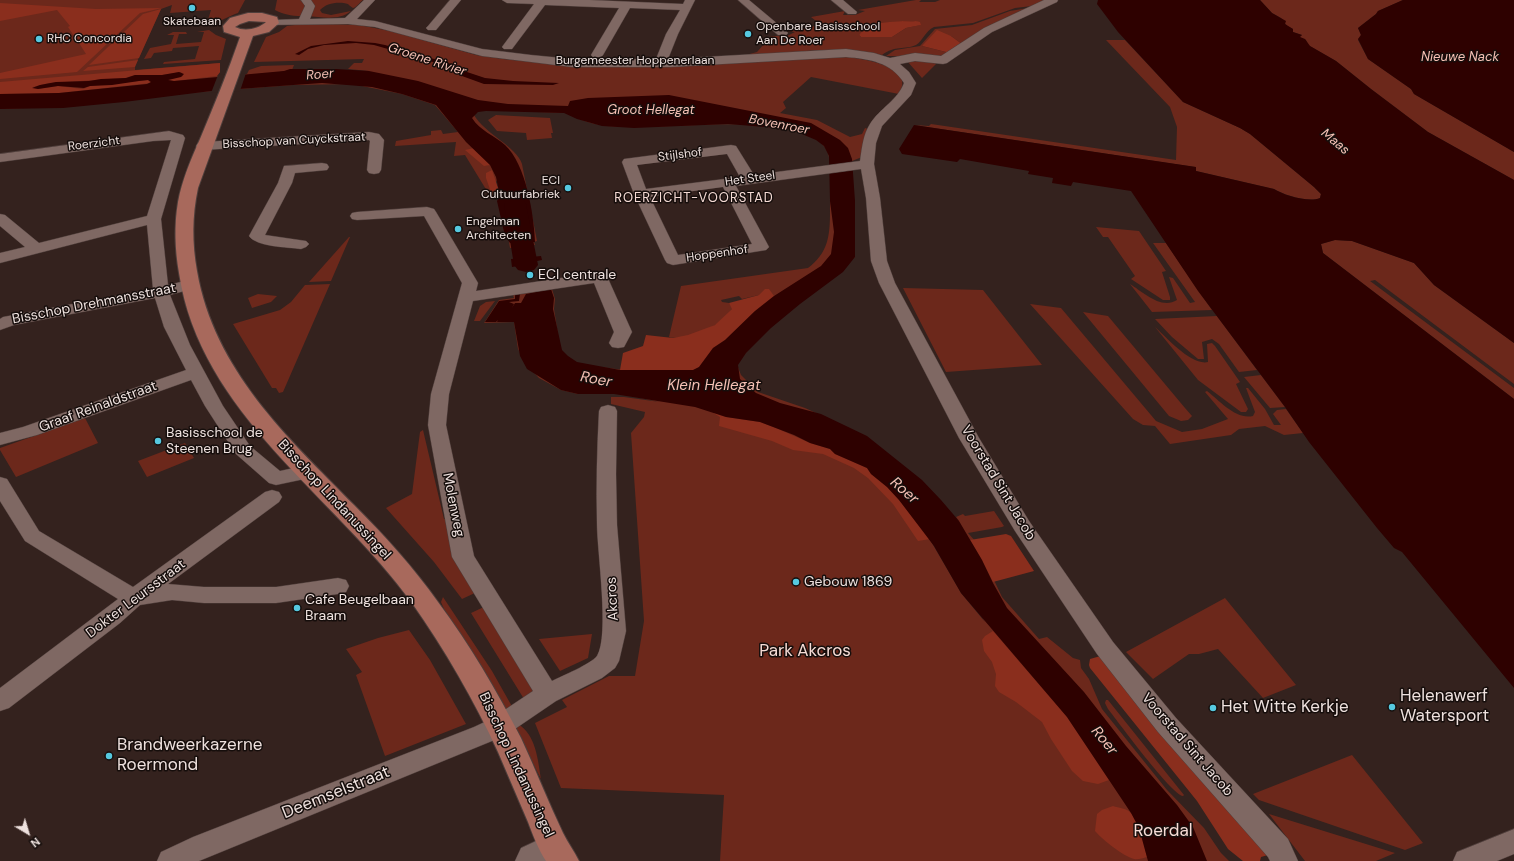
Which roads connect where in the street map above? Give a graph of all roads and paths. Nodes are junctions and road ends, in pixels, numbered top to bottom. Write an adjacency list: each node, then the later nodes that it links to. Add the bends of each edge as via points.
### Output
1 (306, 0): 16 (street, via 310,6)
2 (370, 0): 14 (street)
3 (456, 0): 18 (street)
4 (507, 0): 8 (street)
5 (743, 0): 20 (street)
6 (836, 0): 13 (street)
7 (1053, 0): 23 (street, via 988,30 943,60 915,57)
8 (542, 1): 9 (street); 21 (street)
9 (584, 1): 12 (street)
10 (259, 3): 15 (main road)
11 (688, 3): 12 (street); 24 (street)
12 (626, 5): 22 (street)
13 (852, 12)
14 (348, 15): 16 (street, Burgemeester Hoppenerlaan); 24 (street, Burgemeester Hoppenerlaan, via 482,52 530,60)
15 (255, 17): 17 (main road, via 269,18); 19 (main road, via 238,20 229,26 233,31)
16 (304, 21): 17 (street, Burgemeester Hoppenerlaan)
17 (273, 23): 19 (main road, via 264,29)
18 (432, 28)
19 (248, 32): 25 (main road, Bisschop Lindanussingel)
20 (782, 34)
21 (508, 47)
22 (597, 55)
23 (885, 60): 24 (street, Burgemeester Hoppenerlaan, via 846,52); 28 (street, Voorstad Sint Jacob, via 905,72 910,82 907,92 876,125 869,143)
24 (660, 64)
25 (203, 146): 30 (street, Bisschop van Cuyckstraat, via 369,136 377,140); 41 (main road, Bisschop Lindanussingel, via 186,202 184,247)
26 (176, 148): 27 (street, Roerzicht, via 178,138 164,136); 36 (street, Bisschop Lindanussingel)
27 (0, 158)
28 (867, 164): 31 (street, Het Steel); 61 (street, Voorstad Sint Jacob, via 879,262 887,283 969,438 1022,526 1104,648 1167,725 1278,848)
29 (322, 167): 38 (street, via 289,169 257,236 261,239)
30 (374, 170)
31 (749, 179): 32 (street, Het Steel); 33 (street, Stijlshof, via 731,149 629,162)
32 (727, 182): 33 (street, Het Steel); 33 (street, Hoppenhof, via 761,247 672,260)
33 (641, 194)
34 (357, 216): 43 (street, Molenweg, via 429,212 470,283)
35 (0, 218): 37 (street)
36 (154, 219): 39 (street); 42 (street, Bisschop Lindanussingel)
37 (7, 233): 39 (street)
38 (301, 244)
39 (35, 248): 40 (street)
40 (0, 258)
41 (189, 285): 42 (street, Bisschop Drehmansstraat); 49 (main road, Bisschop Lindanussingel, via 206,338 234,385 268,430)
42 (162, 292): 44 (street, Bisschop Drehmansstraat, via 56,311); 46 (street, Bisschop Lindanussingel, via 173,327)
43 (467, 296): 45 (street, via 600,277 623,332); 54 (street, Molenweg, via 440,394 437,424 463,557)
44 (0, 325)
45 (618, 343)
46 (195, 373): 48 (street, Graaf Reinaldstraat, via 24,433); 51 (street, Bisschop Lindanussingel, via 233,436)
47 (608, 411): 54 (street, Akcros, via 607,525 614,631 607,661 594,671)
48 (0, 439)
49 (307, 472): 51 (street, Dokter Leursstraat); 56 (main road, Bisschop Lindanussingel, via 358,523 416,591 457,651)
50 (0, 484): 53 (street, via 32,536)
51 (274, 488): 53 (street, Dokter Leursstraat)
52 (338, 586): 53 (street, via 276,595 204,595 172,592)
53 (134, 598): 55 (street, Dokter Leursstraat, via 112,618)
54 (547, 694): 56 (street, Akcros)
55 (0, 701)
56 (492, 730): 58 (main road, Bisschop Lindanussingel); 59 (street, Deemselstraat)
57 (1514, 841): 62 (street)
58 (559, 856): 60 (street, Bisschop Lindanussingel, via 531,857)
59 (171, 861)
60 (529, 861)
61 (1284, 861)
62 (1466, 861)

